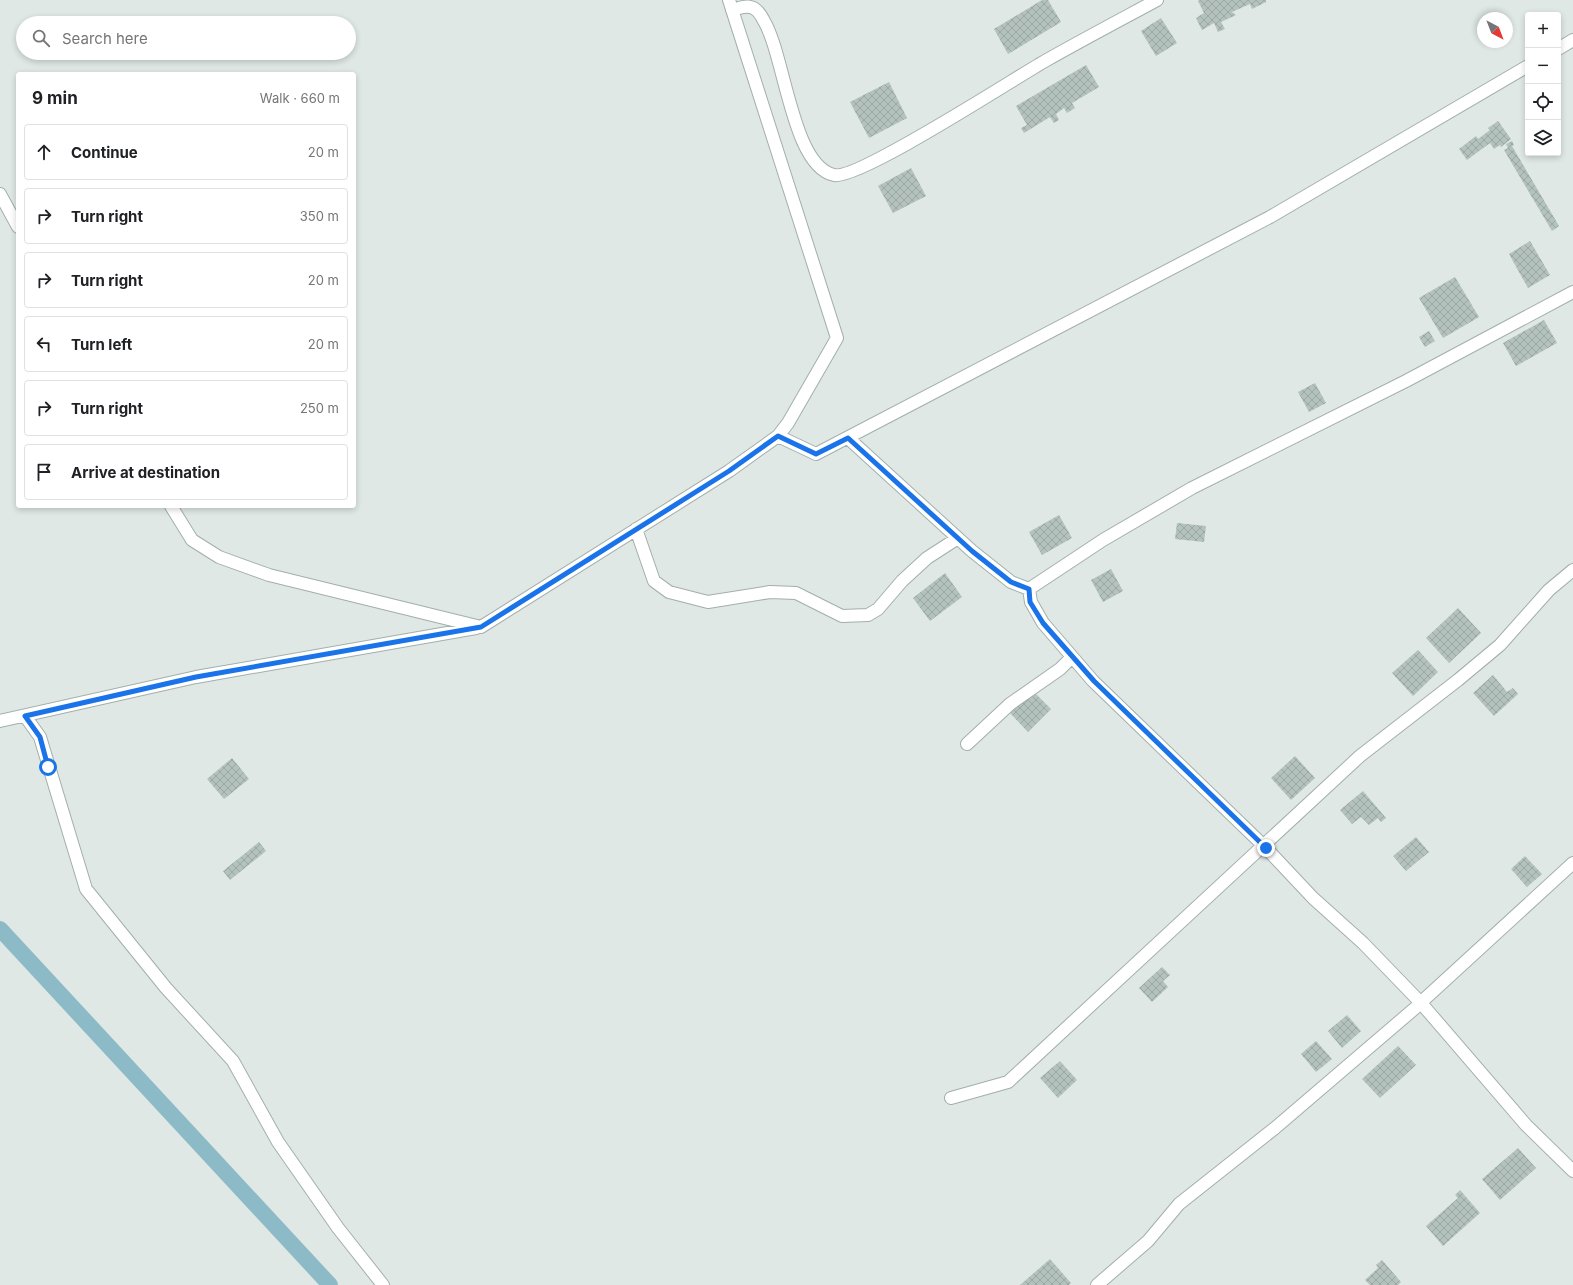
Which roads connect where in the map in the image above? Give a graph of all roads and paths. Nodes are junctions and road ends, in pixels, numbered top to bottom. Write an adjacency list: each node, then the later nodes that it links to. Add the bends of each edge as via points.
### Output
1 (1157, 0): 2 (street, via 1044,62 906,145 857,169 836,176 823,172 812,161 802,141 776,46 761,17 755,8)
2 (730, 5): 9 (street, via 837,338)
3 (1573, 40): 4 (street)
4 (1560, 48)
5 (1525, 68): 10 (street, via 1270,217)
6 (0, 194): 7 (street)
7 (16, 223)
8 (1573, 292): 15 (street, via 1406,381 1192,488 1103,540)
9 (778, 436): 10 (street, via 816,454); 12 (street, via 729,471)
10 (848, 438): 13 (street)
11 (172, 508): 16 (street, via 192,540 219,557 269,575)
12 (636, 529): 13 (street, via 654,581 669,592 708,602 770,592 796,593 842,616 868,615 927,558); 16 (street)
13 (958, 538): 15 (street, via 1011,582)
14 (1573, 570): 21 (street, via 1550,590 1500,645 1360,756)
15 (1029, 589): 17 (street, via 1030,602 1043,623)
16 (481, 627): 18 (street, via 196,677)
17 (1072, 657): 20 (street, via 1060,669 1010,704); 21 (street, via 1165,752)
18 (25, 716): 19 (street); 26 (street, via 40,737 86,889 166,988 232,1061 278,1142 338,1228)
19 (0, 721)
20 (967, 744)
21 (1264, 846): 23 (street, via 1313,898 1363,943); 24 (street, via 1008,1082)
22 (1573, 863): 23 (street)
23 (1419, 1004): 25 (street, via 1526,1124); 27 (street, via 1274,1128 1180,1204 1148,1241)
24 (951, 1098)
25 (1573, 1170)
26 (383, 1285)
27 (1097, 1285)

